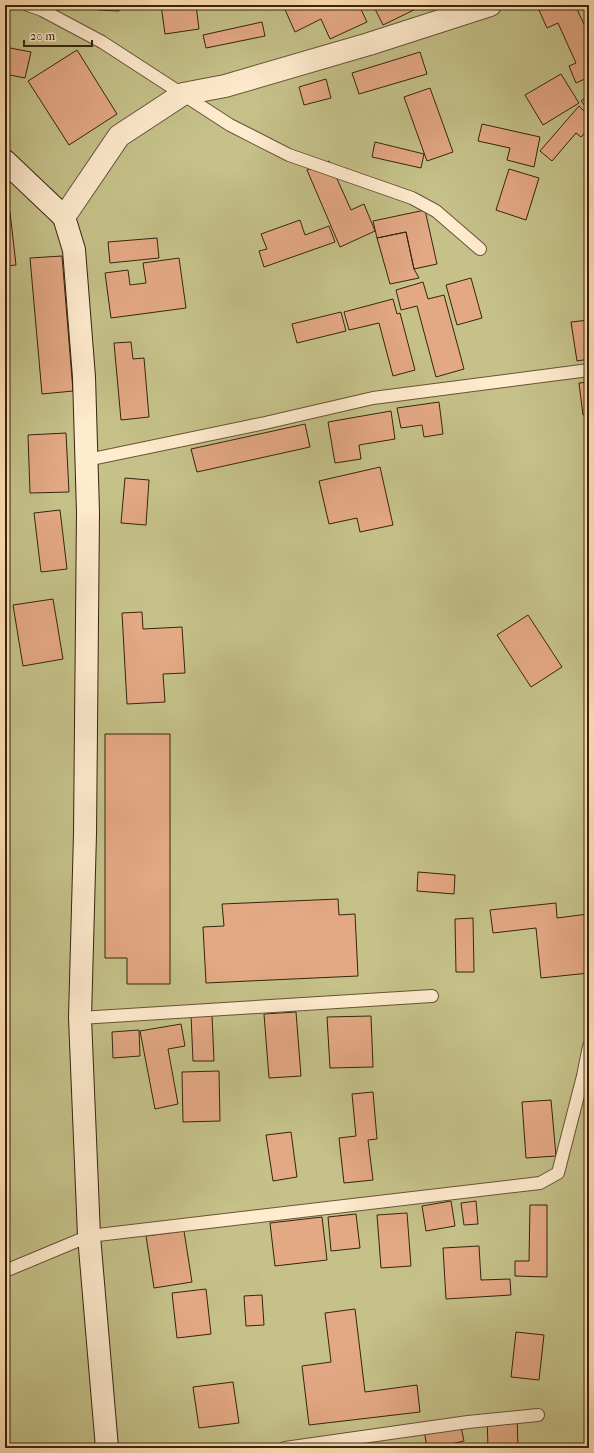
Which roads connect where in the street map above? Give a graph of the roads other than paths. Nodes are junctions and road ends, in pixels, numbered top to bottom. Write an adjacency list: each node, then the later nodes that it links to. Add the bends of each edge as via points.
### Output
1 (28, 5): 3 (lane, via 102,42)
2 (490, 5): 3 (street, via 225,86)
3 (183, 94): 5 (street, via 119,136); 6 (lane, via 230,126 289,156 418,201 436,211)
4 (5, 161): 5 (street)
5 (64, 217): 8 (street, via 74,250 84,377)
6 (480, 249)
7 (589, 370): 8 (lane, via 373,398)
8 (87, 460): 10 (street, via 85,810)
9 (432, 996): 10 (lane)
10 (80, 1018): 12 (street)
11 (589, 1046): 12 (lane, via 558,1173 540,1183)
12 (89, 1236): 13 (lane); 15 (street)
13 (5, 1272)
14 (538, 1415): 16 (lane, via 468,1422)
15 (107, 1448)
16 (285, 1448)

